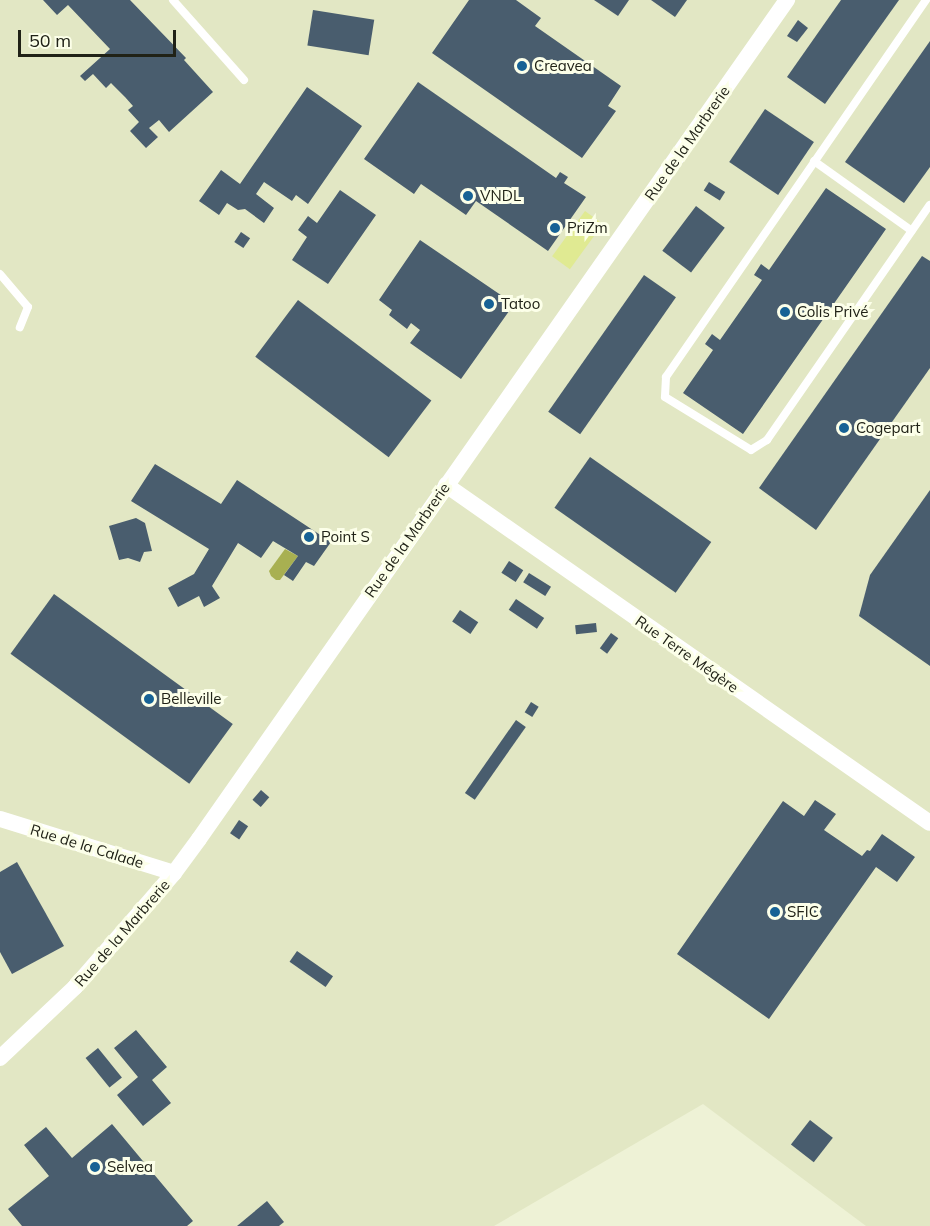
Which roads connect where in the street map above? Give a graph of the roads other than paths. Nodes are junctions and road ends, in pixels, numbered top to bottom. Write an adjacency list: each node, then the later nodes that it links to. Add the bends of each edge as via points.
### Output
1 (173, 0): 4 (lane)
2 (787, 0): 10 (street, Rue de la Marbrerie)
3 (926, 0): 5 (lane)
4 (244, 80)
5 (814, 161): 7 (lane); 7 (lane, via 666,377 665,397 751,450 767,440)
6 (930, 205): 7 (lane)
7 (912, 231)
8 (0, 274): 9 (lane, via 28,307)
9 (20, 327)
10 (446, 484): 12 (street, Rue Terre Mégère); 13 (street, Rue de la Marbrerie)
11 (0, 819): 13 (street, Rue de la Calade)
12 (930, 823)
13 (174, 873): 14 (street, Rue de la Marbrerie, via 75,987)
14 (0, 1058)

